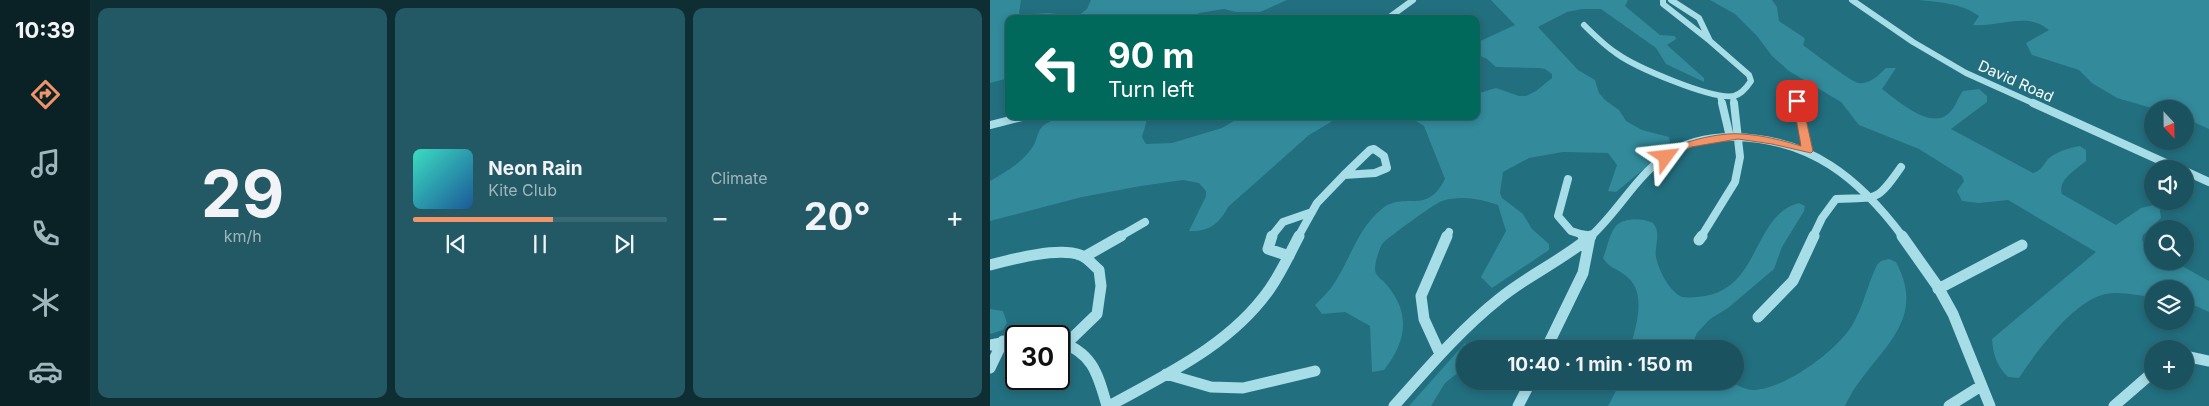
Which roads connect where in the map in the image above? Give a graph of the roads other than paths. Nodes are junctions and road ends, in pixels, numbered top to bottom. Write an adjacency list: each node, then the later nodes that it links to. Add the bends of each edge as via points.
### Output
1 (1413, 0): 5 (street)
2 (1663, 0): 7 (street, via 1663,4)
3 (1671, 0): 7 (street, via 1699,18)
4 (1852, 0): 15 (street, David Road, via 1918,46 1966,73)
5 (1392, 15)
6 (1584, 25): 8 (street, via 1633,63)
7 (1710, 42): 9 (street, via 1749,75 1751,81 1745,90)
8 (1720, 96): 9 (street); 13 (street)
9 (1733, 97): 13 (street)
10 (1797, 101): 14 (street)
11 (1010, 120): 12 (street)
12 (990, 125)
13 (1734, 136): 14 (street, via 1780,142); 25 (street, via 1675,150 1657,164); 26 (street, via 1740,157 1735,182)
14 (1808, 151): 21 (street, via 1842,173)
15 (2159, 160)
16 (1901, 167): 21 (street, via 1885,190 1877,197)
17 (1344, 175): 17 (street, via 1370,150 1383,153 1387,160 1387,168 1375,173); 22 (street)
18 (2194, 176): 20 (street)
19 (1568, 179): 25 (street, via 1558,216 1572,234)
20 (2209, 182)
21 (1868, 198): 31 (street, via 1903,236); 32 (street, via 1836,199 1814,230 1806,256 1792,283)
22 (1312, 212): 28 (street); 28 (street, via 1284,219 1270,239 1270,251)
23 (1145, 222): 29 (street)
24 (1448, 232): 38 (street, via 1420,305)
25 (1590, 237): 34 (street, via 1583,273); 38 (street, via 1500,298)
26 (1699, 240)
27 (2022, 245): 31 (street)
28 (1288, 256): 43 (street, via 1270,289 1241,323 1196,358)
29 (1084, 257): 30 (street, via 1054,252); 33 (street, via 1099,270 1101,303 1098,314)
30 (990, 265)
31 (1938, 289): 45 (street, via 1965,339)
32 (1758, 317)
33 (1070, 337)
34 (1550, 340)
35 (1003, 341): 36 (street); 41 (street)
36 (990, 345)
37 (1070, 346): 47 (street, via 1091,360)
38 (1440, 354): 48 (street)
39 (2194, 358): 40 (street)
40 (2209, 361)
41 (990, 368)
42 (1315, 370): 43 (street, via 1243,388 1211,387)
43 (1166, 374): 47 (street)
44 (2144, 380): 52 (street)
45 (1981, 386): 50 (street); 51 (street)
46 (1526, 390): 49 (street)
47 (1108, 406)
48 (1394, 406)
49 (1518, 406)
50 (1948, 406)
51 (1990, 406)
52 (2114, 406)

